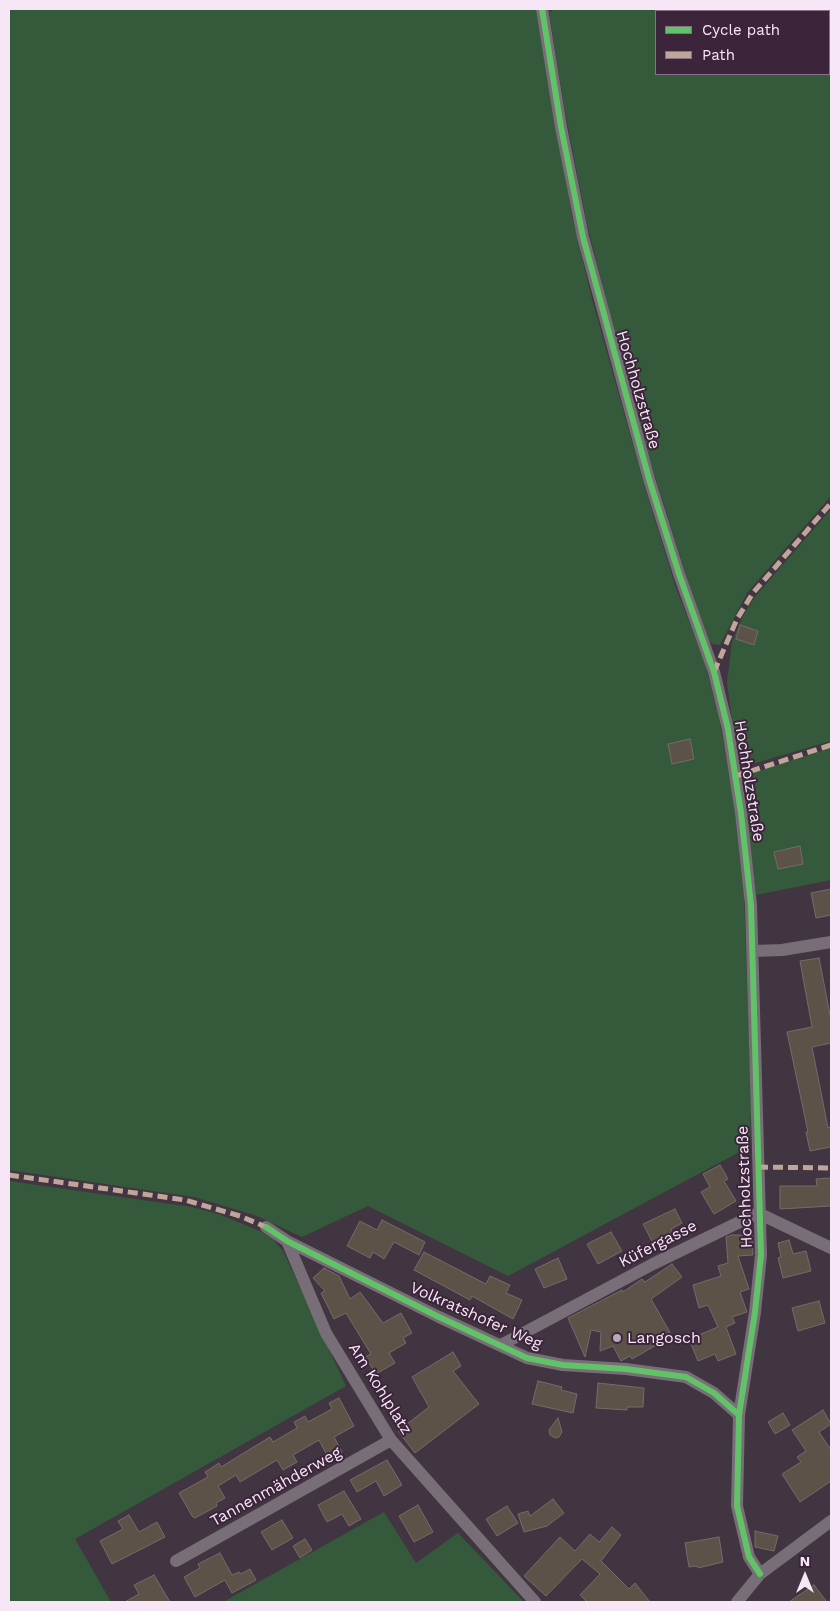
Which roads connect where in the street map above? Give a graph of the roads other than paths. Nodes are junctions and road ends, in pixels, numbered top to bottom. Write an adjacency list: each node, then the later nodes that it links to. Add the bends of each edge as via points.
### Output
1 (542, 9): 3 (street, Hochholzstraße, via 572,186 594,279 649,479 681,582 714,672 726,720 746,854)
2 (831, 942): 3 (street)
3 (753, 952): 4 (street, Hochholzstraße)
4 (758, 1213): 7 (street); 8 (street, Küfergasse, via 653,1264); 9 (street, Hochholzstraße, via 761,1255)
5 (266, 1227): 6 (street, Volkratshofer Weg)
6 (287, 1241): 8 (street, Volkratshofer Weg); 10 (street, Am Kohlplatz, via 326,1333)
7 (831, 1248)
8 (501, 1345): 9 (street, Volkratshofer Weg, via 527,1358 563,1365 686,1377 714,1393)
9 (739, 1415): 13 (street, Hochholzstraße, via 737,1506 749,1557)
10 (391, 1440): 12 (street, Tannenmähderweg); 14 (street, Am Kohlplatz)
11 (829, 1527): 13 (street)
12 (176, 1561)
13 (760, 1574): 15 (street)
14 (535, 1602)
15 (738, 1602)

